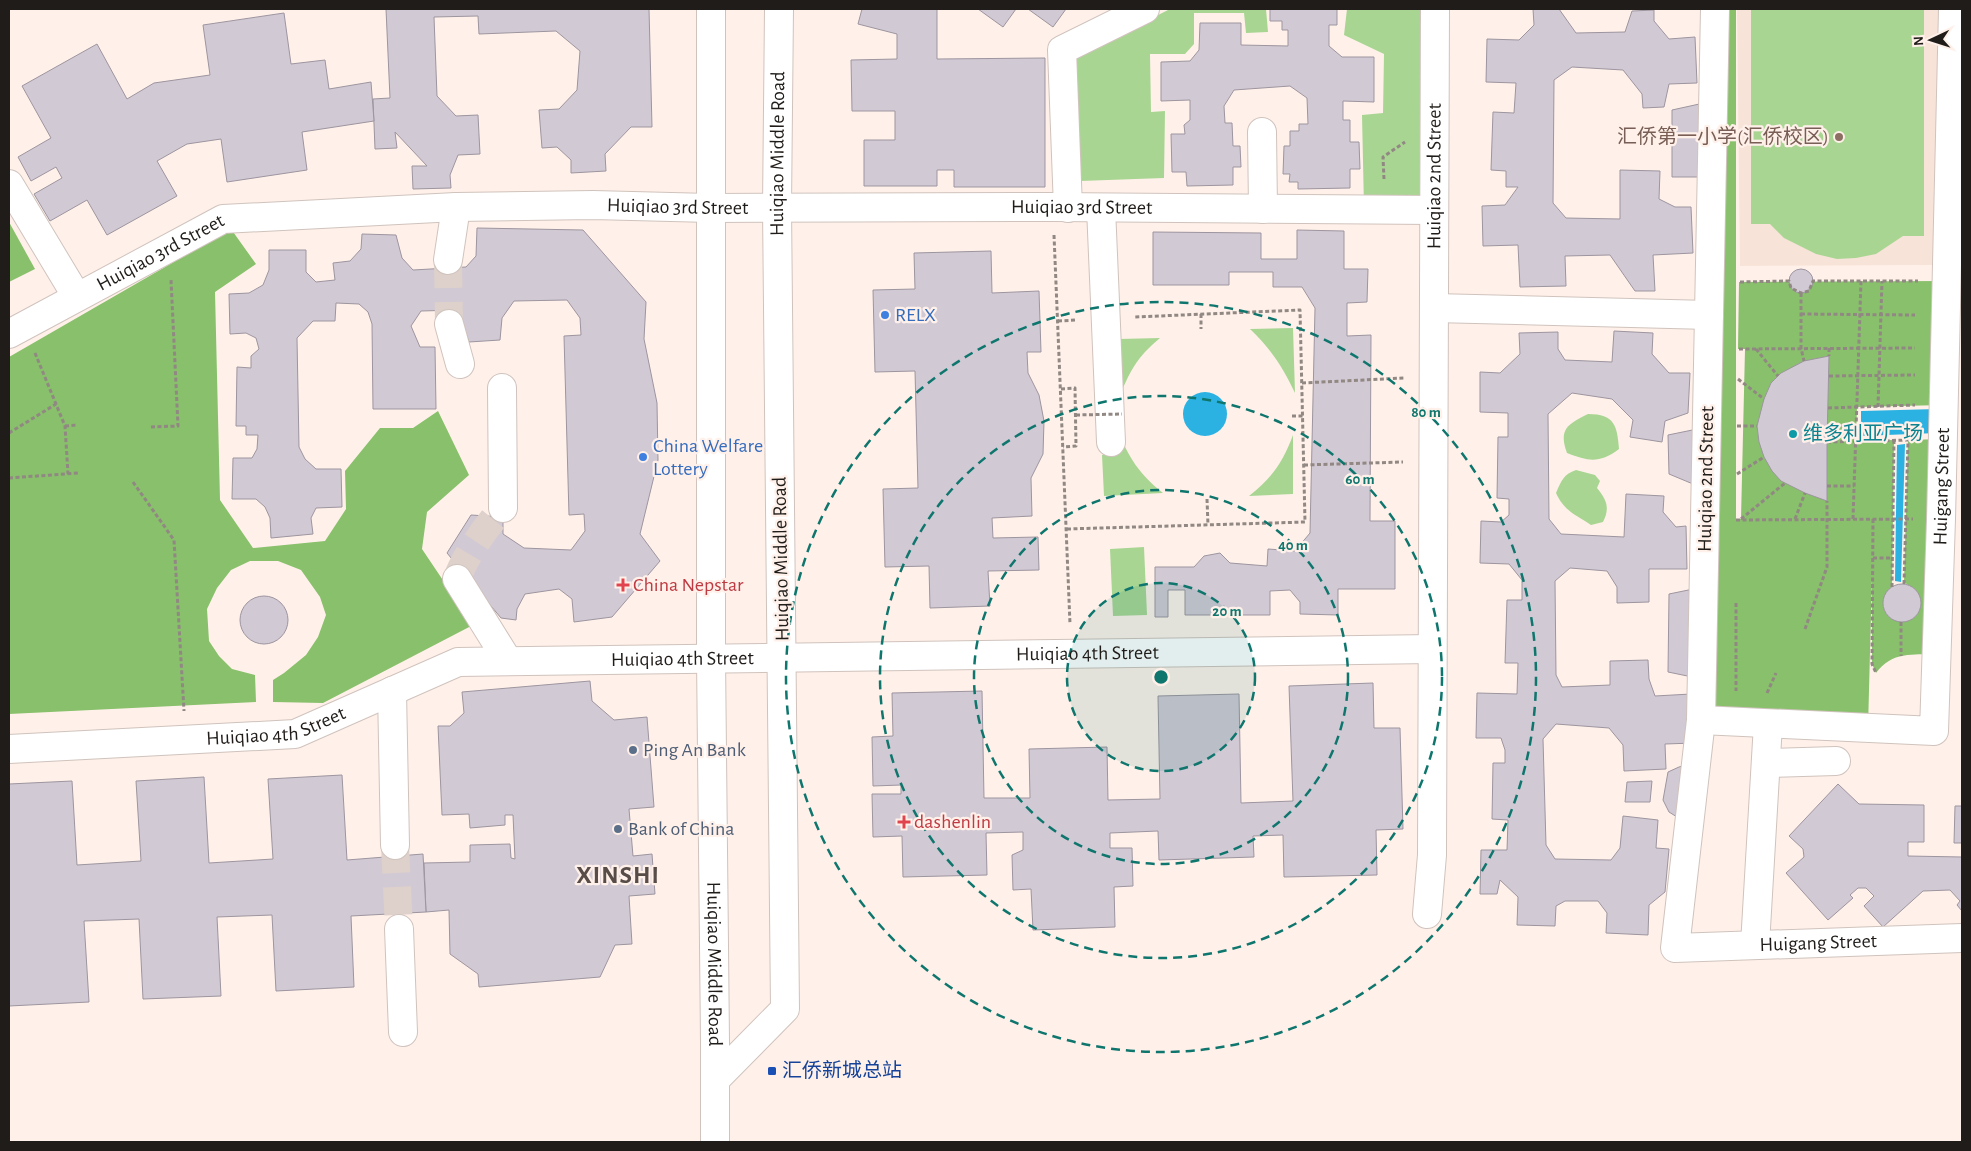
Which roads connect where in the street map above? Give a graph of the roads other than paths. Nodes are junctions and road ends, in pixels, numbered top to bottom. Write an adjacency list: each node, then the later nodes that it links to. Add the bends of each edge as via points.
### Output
1 (711, 9): 12 (street, Huiqiao Middle Road)
2 (779, 9): 10 (street, Huiqiao Middle Road)
3 (1145, 9): 11 (street, via 1062,50)
4 (1435, 9): 15 (street, Huiqiao 2nd Street)
5 (1715, 9): 19 (street, Huiqiao 2nd Street)
6 (1953, 9): 33 (street, Huigang Street, via 1934,731)
7 (1262, 132): 14 (street)
8 (9, 184): 17 (street)
9 (456, 207): 12 (street, Huiqiao 3rd Street, via 594,205); 16 (street); 17 (street, Huiqiao 3rd Street, via 223,219)
10 (777, 207): 11 (street, Huiqiao 3rd Street); 12 (street, Huiqiao 3rd Street); 29 (street, Huiqiao Middle Road)
11 (1061, 207): 13 (street, Huiqiao 3rd Street)
12 (710, 208): 28 (street, Huiqiao Middle Road)
13 (1101, 208): 14 (street, Huiqiao 3rd Street); 24 (street)
14 (1262, 209): 15 (street, Huiqiao 3rd Street)
15 (1434, 210): 18 (street, Huiqiao 2nd Street)
16 (448, 260)
17 (77, 297): 21 (street, Huiqiao 3rd Street)
18 (1434, 308): 19 (street); 27 (street, Huiqiao 2nd Street)
19 (1709, 315): 32 (street, Huiqiao 2nd Street)
20 (449, 324): 22 (street)
21 (16, 330)
22 (460, 364)
23 (502, 388): 25 (street)
24 (1111, 442)
25 (503, 508)
26 (457, 579): 30 (street)
27 (1432, 649): 29 (street, Huiqiao 4th Street); 38 (street, Huiqiao 2nd Street, via 1432,855)
28 (711, 658): 29 (street, Huiqiao 4th Street); 30 (street, Huiqiao 4th Street); 44 (street, Huiqiao Middle Road)
29 (782, 658): 44 (street, Huiqiao Middle Road, via 785,1010)
30 (508, 661): 31 (street, Huiqiao 4th Street, via 458,662)
31 (392, 691): 34 (street, Huiqiao 4th Street, via 295,734); 37 (street)
32 (1701, 720): 33 (street, Huigang Street); 42 (street, Huiqiao 2nd Street)
33 (1768, 724): 36 (street)
34 (9, 748)
35 (1836, 761): 36 (street)
36 (1766, 763): 41 (street)
37 (395, 846)
38 (1427, 914)
39 (399, 929): 43 (street)
40 (1962, 938): 41 (street, Huigang Street)
41 (1754, 945): 42 (street, Huigang Street)
42 (1675, 948)
43 (403, 1032)
44 (716, 1080): 45 (street, Huiqiao Middle Road)
45 (715, 1142)

